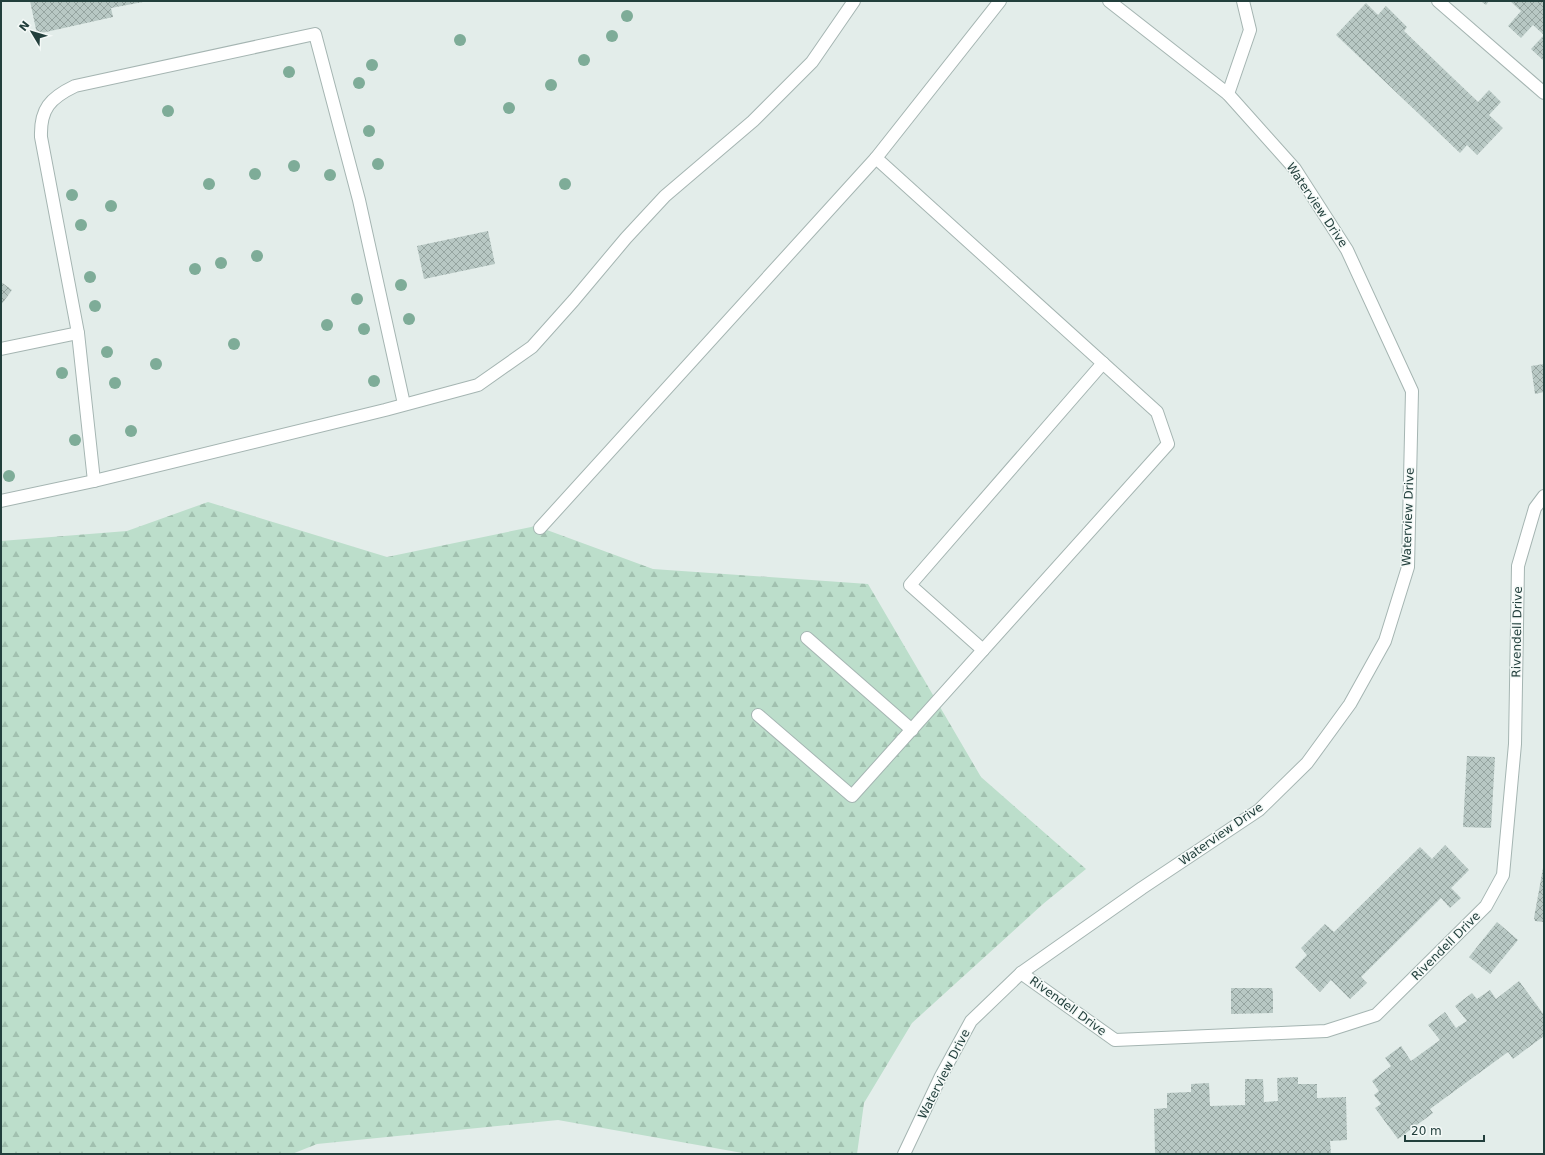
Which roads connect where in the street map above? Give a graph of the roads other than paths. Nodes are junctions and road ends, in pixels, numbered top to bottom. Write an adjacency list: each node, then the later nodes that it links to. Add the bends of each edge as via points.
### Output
1 (854, 1): 12 (street, via 812,62 753,121 665,196 532,347 478,385)
2 (1000, 1): 8 (street)
3 (1109, 1): 7 (street, Waterview Drive)
4 (1243, 1): 7 (street, via 1250,30)
5 (1438, 1): 6 (street)
6 (1544, 92)
7 (1228, 94): 21 (street, Waterview Drive, via 1295,169 1347,250 1412,391 1408,567 1385,641 1350,704 1307,763 1259,810)
8 (876, 158): 11 (street); 16 (street)
9 (78, 333): 10 (street); 12 (street, via 41,137 40,122 48,105 59,93 75,86 315,34 359,200); 13 (street)
10 (1, 349)
11 (1103, 363): 18 (street, via 1157,412 1168,444); 18 (street, via 910,585)
12 (404, 404): 13 (street)
13 (94, 481): 15 (street)
14 (1544, 496): 21 (street, Rivendell Drive, via 1535,508 1518,566 1515,744 1503,875 1486,906 1376,1015 1326,1032 1115,1040)
15 (1, 501)
16 (540, 528)
17 (808, 638): 20 (street)
18 (983, 650): 20 (street)
19 (758, 714): 20 (street, via 852,796)
20 (912, 730)
21 (1021, 973): 22 (street, Waterview Drive, via 971,1021 941,1076)
22 (904, 1154)

